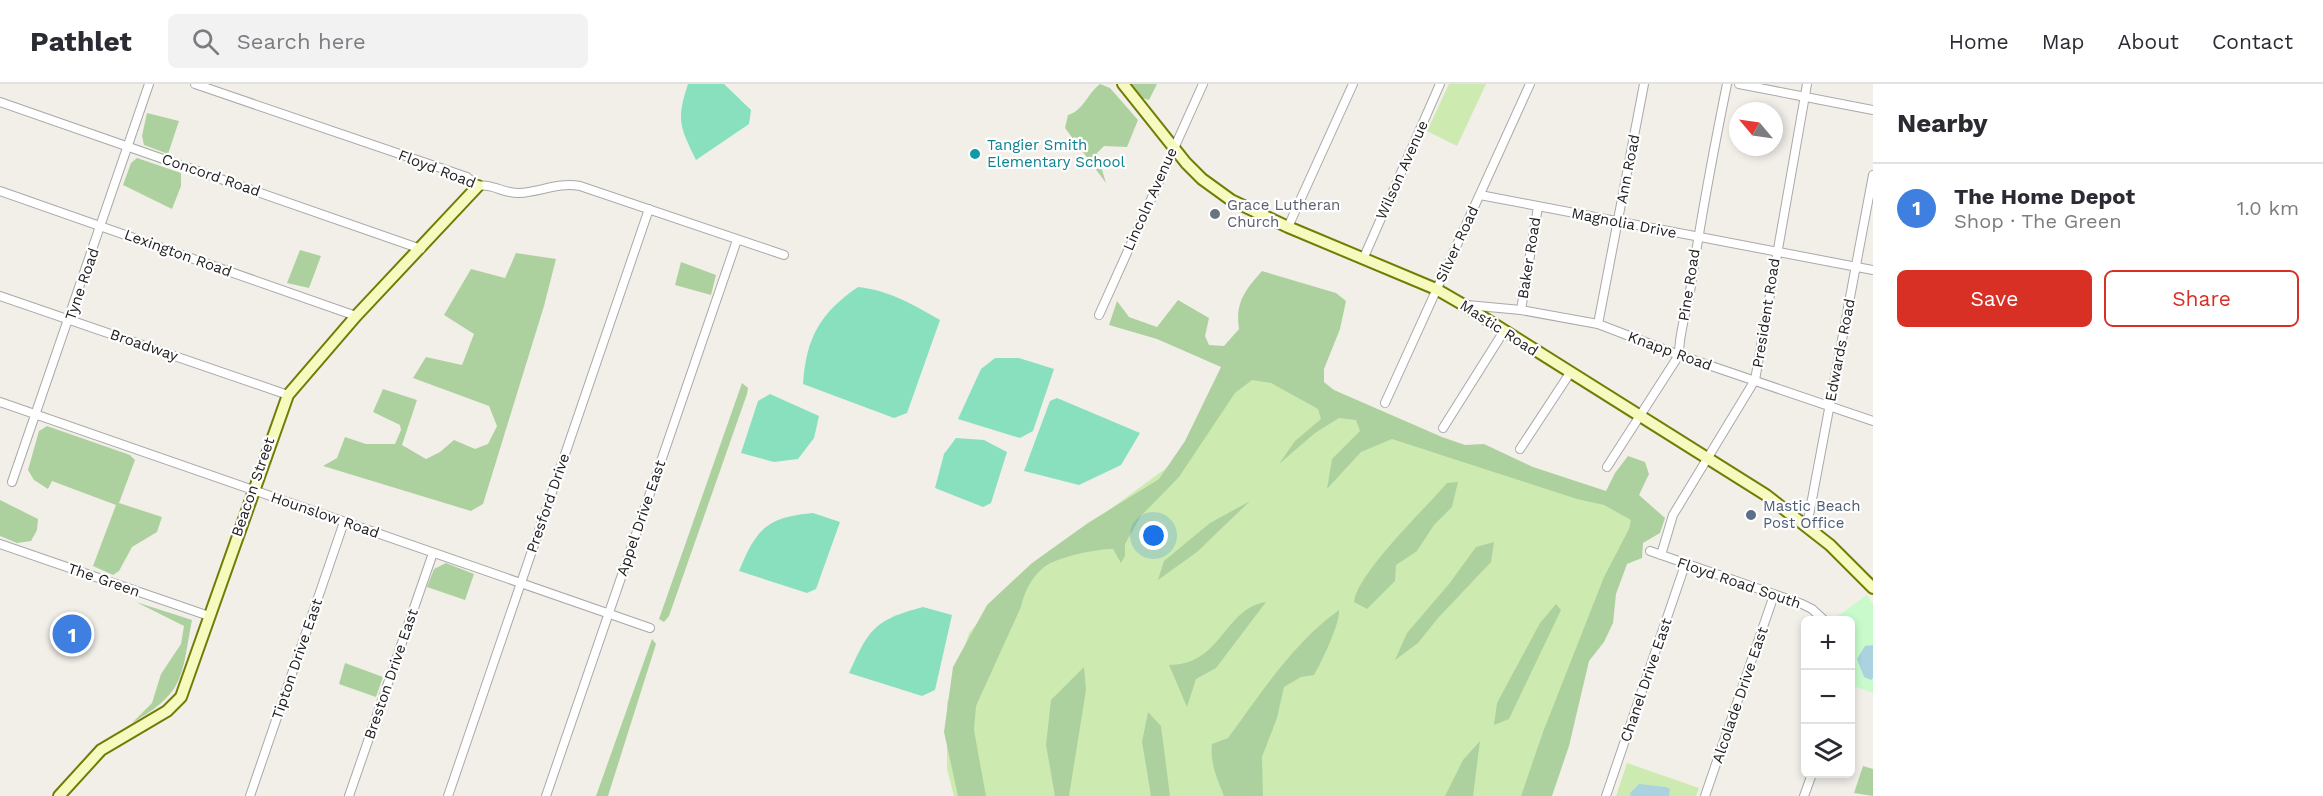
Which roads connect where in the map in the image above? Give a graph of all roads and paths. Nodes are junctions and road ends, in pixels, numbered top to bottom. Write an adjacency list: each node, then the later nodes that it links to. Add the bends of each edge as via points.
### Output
1 (149, 84): 15 (street, Tyne Road)
2 (195, 84): 18 (street, Floyd Road, via 467,177)
3 (1123, 84): 16 (main road, Mastic Road)
4 (1203, 84): 16 (street, Lincoln Avenue)
5 (1353, 84): 25 (street)
6 (1440, 84): 31 (street, Wilson Avenue)
7 (1530, 84): 20 (street, Silver Road)
8 (1644, 84): 23 (street, Ann Road)
9 (1727, 84): 26 (street, Pine Road)
10 (1739, 84): 12 (street)
11 (1807, 84): 12 (street, President Road)
12 (1805, 97): 14 (street); 29 (street, President Road)
13 (0, 102): 15 (street, Concord Road)
14 (1873, 110)
15 (129, 146): 24 (street, Tyne Road); 28 (street, Concord Road)
16 (1173, 148): 25 (main road, Mastic Road, via 1215,189); 38 (street, Lincoln Avenue)
17 (1873, 175): 32 (street, Edwards Road)
18 (478, 186): 22 (street, Floyd Road, via 486,184 517,194 568,184); 28 (main road, Beacon Street)
19 (0, 191): 24 (street, Lexington Road)
20 (1480, 195): 21 (street, Magnolia Drive); 34 (street, Silver Road)
21 (1538, 207): 23 (street, Magnolia Drive); 37 (street, Baker Road)
22 (649, 209): 27 (street, Floyd Road); 66 (street, Presford Drive)
23 (1618, 221): 26 (street, Magnolia Drive); 41 (street, Ann Road)
24 (102, 226): 39 (street, Lexington Road); 40 (street, Tyne Road)
25 (1288, 226): 31 (main road, Mastic Road)
26 (1697, 237): 29 (street, Magnolia Drive); 43 (street, Pine Road)
27 (737, 240): 30 (street, Floyd Road); 69 (street, Appel Drive East)
28 (421, 249): 39 (main road, Beacon Street)
29 (1776, 252): 32 (street, Magnolia Drive); 45 (street, President Road)
30 (784, 255)
31 (1364, 257): 34 (main road, Mastic Road)
32 (1856, 267): 33 (street, Magnolia Drive); 49 (street, Edwards Road)
33 (1873, 270)
34 (1436, 289): 36 (main road, Mastic Road); 48 (street, Silver Road)
35 (0, 296): 40 (street, Broadway)
36 (1462, 304): 37 (street, Knapp Road); 42 (main road, Mastic Road)
37 (1521, 310): 41 (street, Knapp Road)
38 (1099, 315)
39 (356, 316): 46 (main road, Beacon Street)
40 (70, 319): 46 (street, Broadway); 50 (street, Tyne Road)
41 (1598, 324): 43 (street, Knapp Road)
42 (1504, 331): 44 (main road, Mastic Road); 53 (street)
43 (1679, 355): 45 (street, Knapp Road); 51 (street, Pine Road)
44 (1570, 373): 51 (main road, Mastic Road); 54 (street)
45 (1755, 380): 49 (street, Knapp Road); 55 (street, President Road)
46 (288, 395): 58 (main road, Beacon Street)
47 (0, 402): 50 (street, Hounslow Road)
48 (1385, 403)
49 (1830, 405): 52 (street, Knapp Road); 60 (street, Edwards Road)
50 (37, 414): 57 (street, Tyne Road); 58 (street, Hounslow Road)
51 (1640, 418): 55 (main road, Mastic Road); 56 (street, Pine Road)
52 (1873, 421)
53 (1443, 428)
54 (1520, 449)
55 (1709, 459): 60 (main road, Mastic Road); 64 (street, President Road, via 1673,514)
56 (1607, 467)
57 (12, 482)
58 (252, 490): 59 (street, Hounslow Road); 70 (main road, Beacon Street)
59 (344, 522): 63 (street, Hounslow Road); 75 (street, Tipton Drive East)
60 (1807, 525): 67 (main road, Mastic Road)
61 (0, 544): 70 (street, The Green)
62 (1650, 551): 64 (street, Floyd Road South)
63 (433, 553): 66 (street, Hounslow Road); 76 (street, Breston Drive East)
64 (1661, 555): 65 (street, Floyd Road South)
65 (1685, 565): 68 (street, Floyd Road South); 79 (street, Chanel Drive East)
66 (521, 582): 69 (street, Hounslow Road); 77 (street, Presford Drive)
67 (1873, 588)
68 (1774, 595): 71 (street, Floyd Road South, via 1807,607); 80 (street, Alcolade Drive East)
69 (609, 612): 72 (street, Hounslow Road); 78 (street, Appel Drive East)
70 (209, 616): 74 (main road, Beacon Street, via 181,697 167,711 101,750)
71 (1818, 616)
72 (651, 628)
73 (1811, 778): 81 (street)
74 (59, 796)
75 (250, 796)
76 (350, 796)
77 (448, 796)
78 (546, 796)
79 (1606, 796)
80 (1705, 796)
81 (1804, 796)

